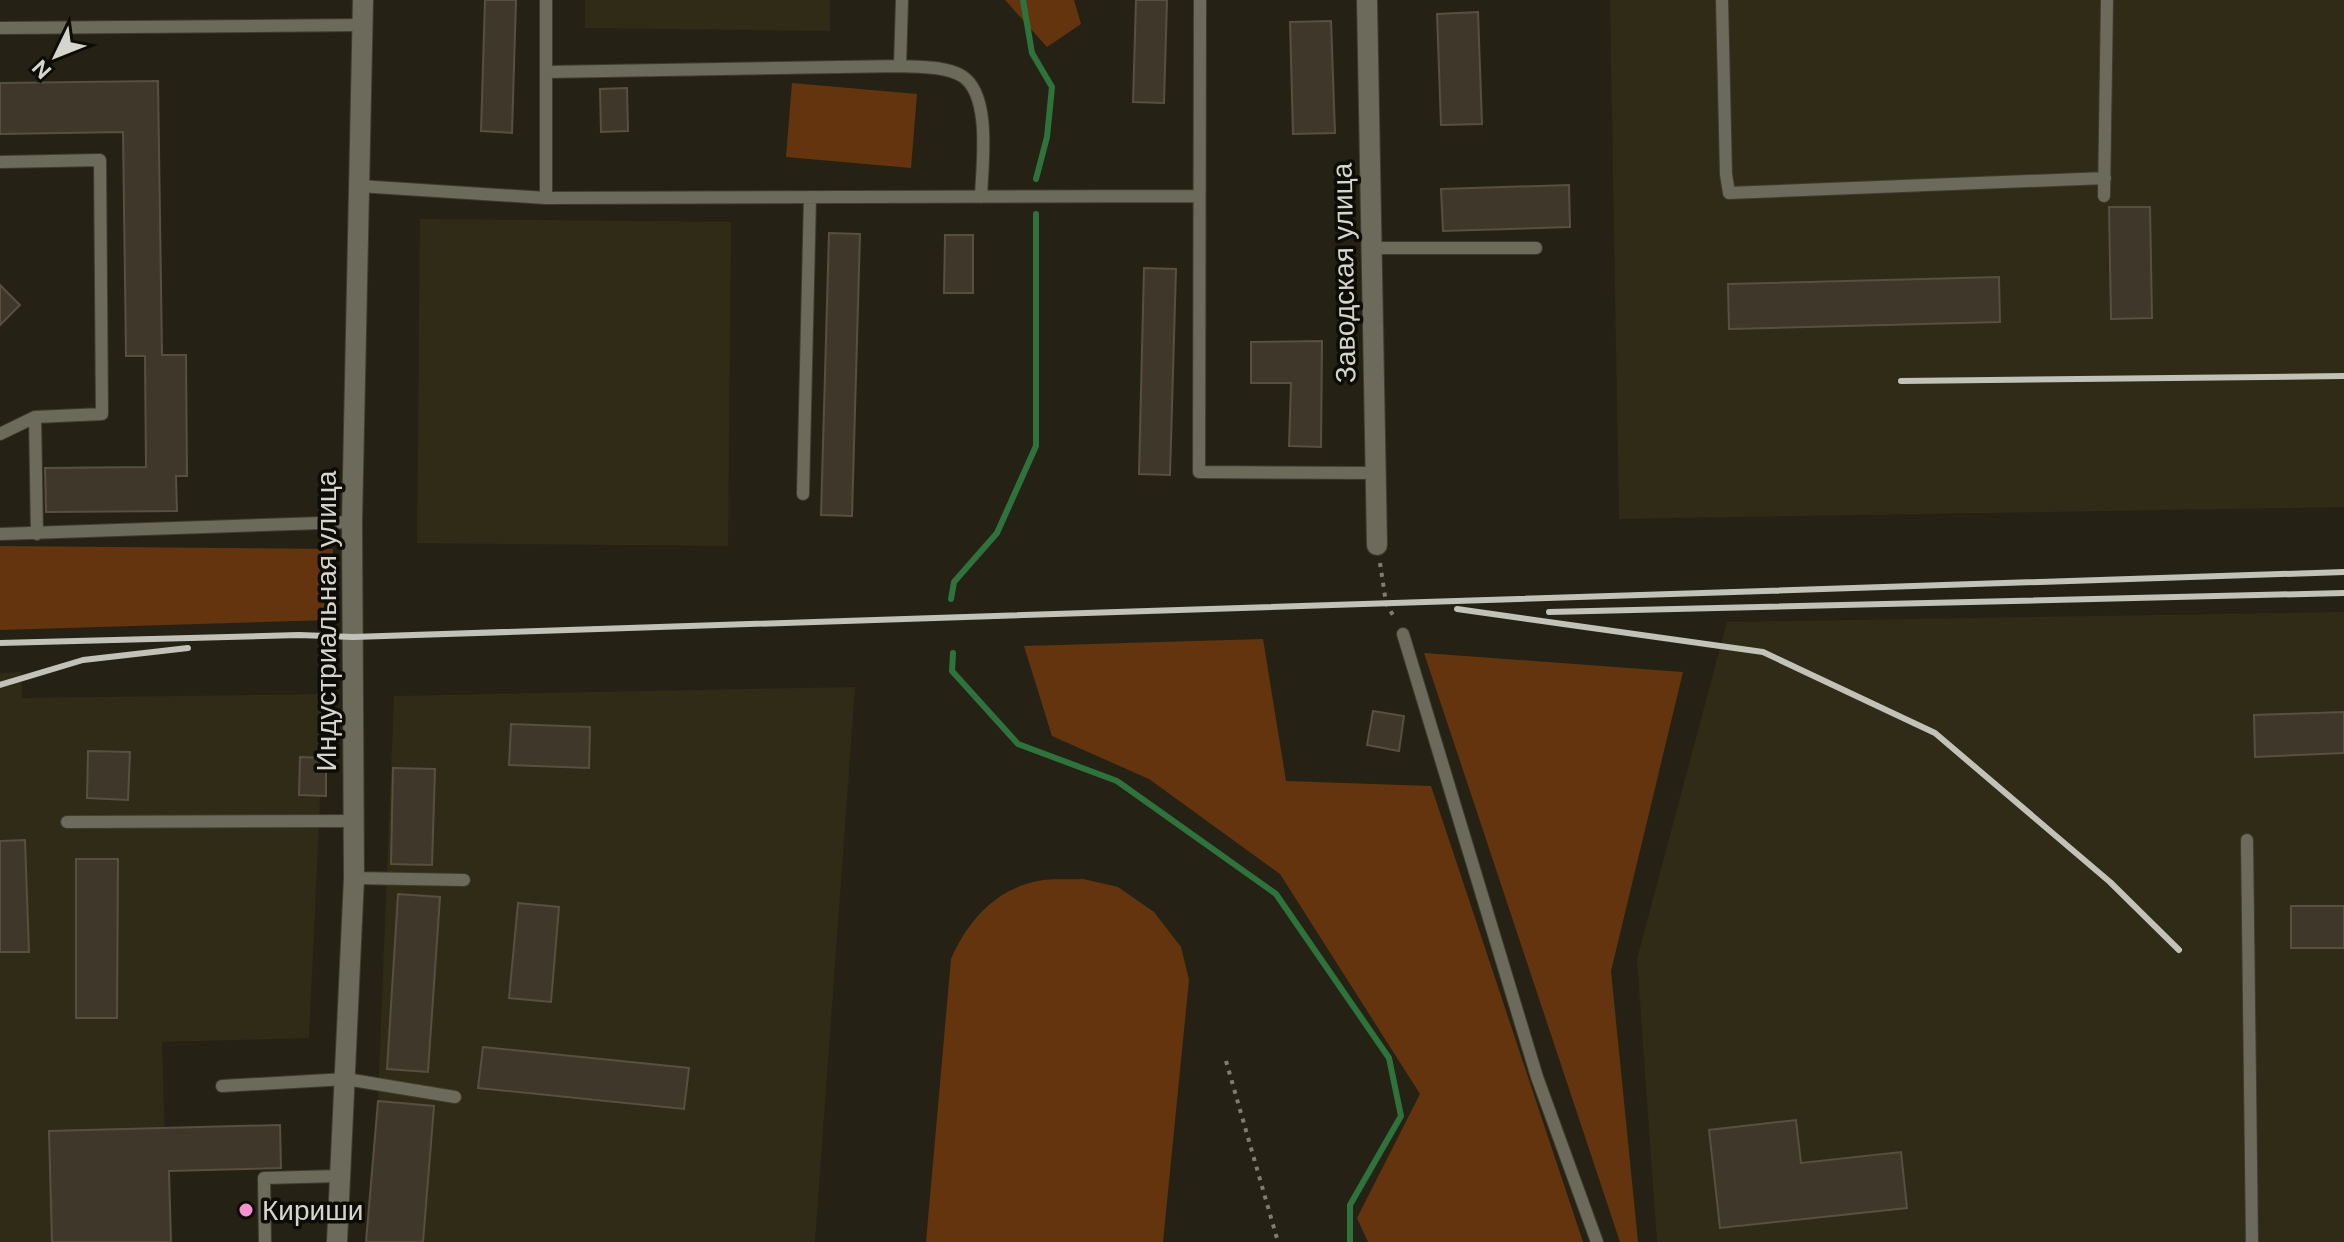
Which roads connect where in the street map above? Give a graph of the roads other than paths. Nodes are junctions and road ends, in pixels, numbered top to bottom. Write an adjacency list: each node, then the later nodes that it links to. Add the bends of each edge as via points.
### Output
1 (363, 0): 8 (main road, Индустриальная улица)
2 (546, 0): 11 (lane)
3 (902, 0): 10 (lane)
4 (1200, 0): 15 (lane)
5 (1367, 0): 20 (main road, Заводская улица)
6 (1722, 0): 13 (lane, via 1729,193)
7 (2107, 0): 13 (lane)
8 (362, 25): 9 (lane); 14 (main road, Индустриальная улица)
9 (0, 28)
10 (900, 66): 11 (lane); 18 (lane, via 940,68 964,77 979,97)
11 (546, 72): 19 (lane)
12 (0, 162): 22 (lane, via 100,160 102,414)
13 (2105, 178): 16 (lane)
14 (359, 186): 19 (lane); 26 (main road, Индустриальная улица)
15 (1199, 196): 18 (lane); 24 (lane, via 1199,472)
16 (2104, 196)
17 (810, 197): 18 (lane); 19 (lane); 25 (lane)
18 (981, 197)
19 (546, 198)
20 (1372, 248): 21 (lane); 24 (main road, Заводская улица)
21 (1536, 248)
22 (35, 417): 23 (lane); 28 (lane)
23 (0, 434)
24 (1376, 473): 29 (main road, Заводская улица)
25 (803, 494)
26 (352, 522): 28 (lane); 31 (main road, Индустриальная улица)
27 (0, 534): 28 (lane)
28 (37, 534)
29 (1377, 545)
30 (1403, 634): 42 (lane, via 1537,1077)
31 (355, 821): 32 (lane); 34 (main road, Индустриальная улица)
32 (67, 822)
33 (2247, 840): 43 (lane)
34 (354, 878): 35 (lane); 36 (main road, Индустриальная улица)
35 (464, 880)
36 (346, 1079): 37 (lane); 38 (lane); 39 (main road, Индустриальная улица)
37 (222, 1086)
38 (455, 1097)
39 (339, 1176): 40 (lane, via 264,1178); 41 (main road, Индустриальная улица)
40 (265, 1242)
41 (337, 1242)
42 (1597, 1242)
43 (2252, 1242)

